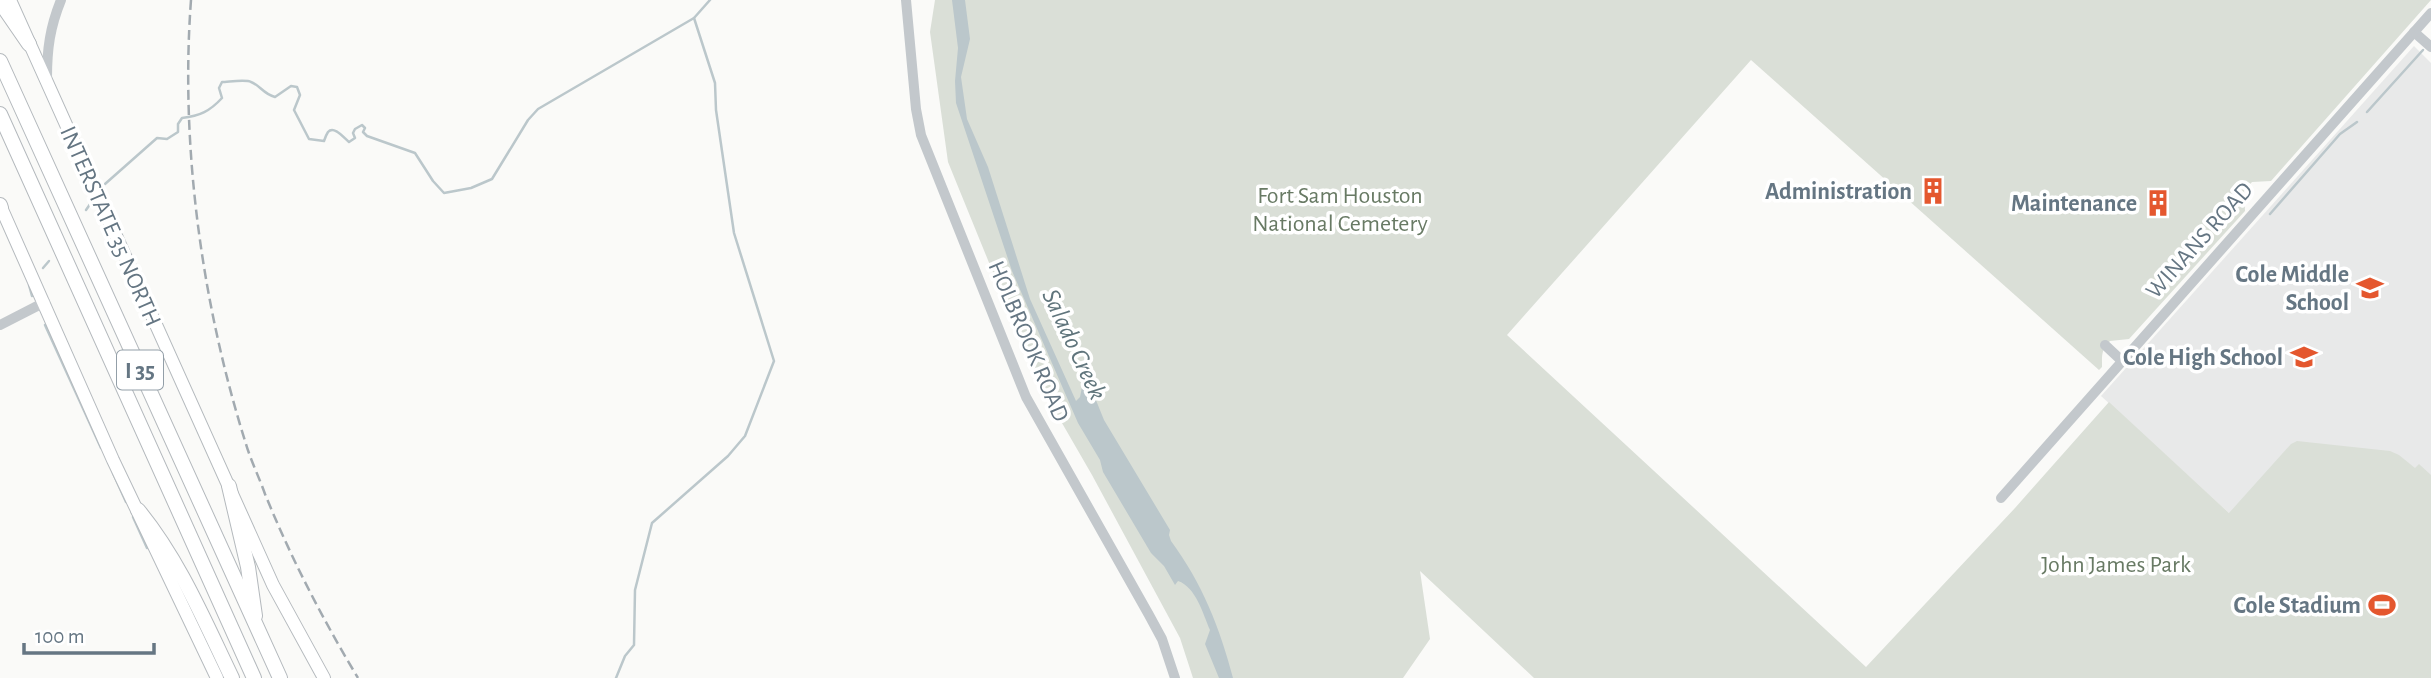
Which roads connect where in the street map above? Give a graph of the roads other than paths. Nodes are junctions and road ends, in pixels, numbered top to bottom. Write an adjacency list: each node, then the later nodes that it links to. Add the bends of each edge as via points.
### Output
1 (10, 0): 7 (main road, INTERSTATE 35 NORTH)
2 (61, 0): 10 (street, via 48,39)
3 (906, 0): 26 (street, HOLBROOK ROAD, via 921,135 1026,397 1149,615)
4 (0, 2): 7 (highway)
5 (2431, 13): 6 (street, WINANS ROAD)
6 (2414, 32): 8 (street); 16 (street, WINANS ROAD)
7 (29, 44): 10 (main road, INTERSTATE 35 NORTH)
8 (2431, 47)
9 (0, 61): 20 (highway, I 35)
10 (47, 82): 17 (main road, INTERSTATE 35 NORTH)
11 (0, 114): 23 (highway, I 35)
12 (0, 206): 13 (main road)
13 (45, 302): 14 (street); 19 (main road)
14 (0, 325)
15 (2105, 345): 16 (street)
16 (2121, 360): 18 (street, WINANS ROAD)
17 (229, 486): 20 (highway); 25 (main road, INTERSTATE 35 NORTH, via 272,585)
18 (2001, 498)
19 (138, 510): 21 (main road); 22 (highway, via 170,555)
20 (258, 632): 24 (highway, I 35)
21 (217, 678)
22 (232, 678)
23 (254, 678)
24 (280, 678)
25 (324, 678)
26 (1175, 678)

